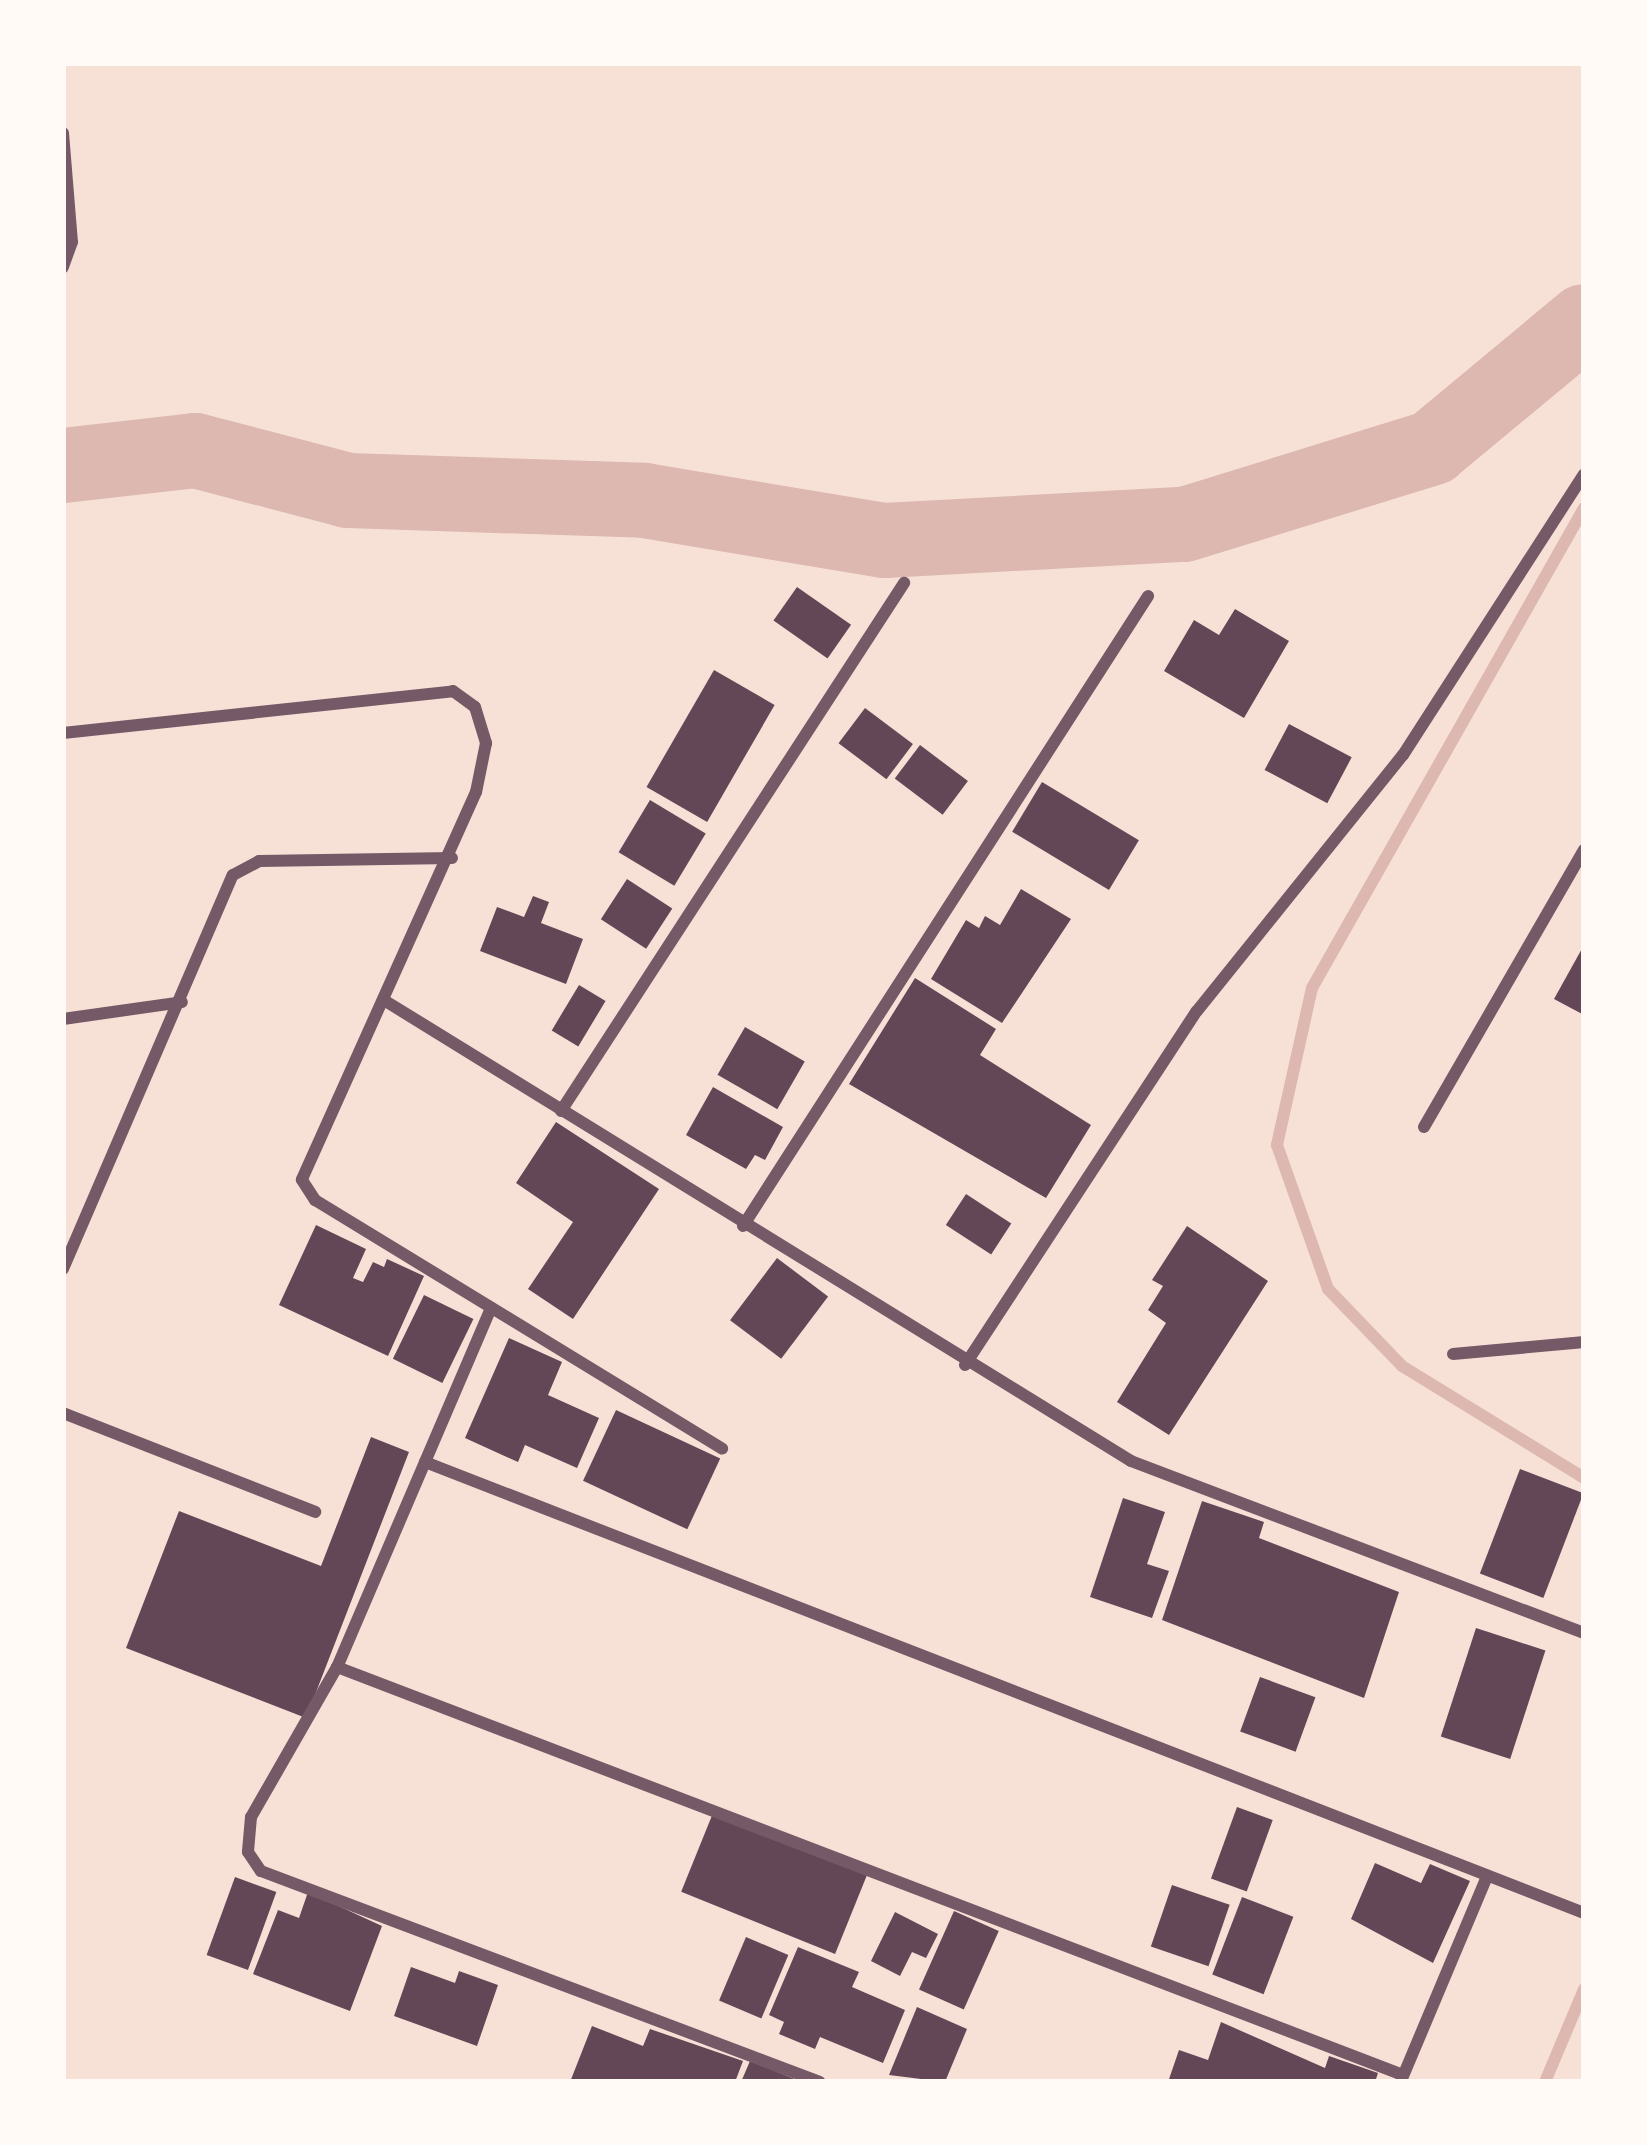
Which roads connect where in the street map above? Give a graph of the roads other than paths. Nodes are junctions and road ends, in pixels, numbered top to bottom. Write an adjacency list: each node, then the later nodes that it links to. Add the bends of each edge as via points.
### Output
1 (63, 133): 2 (street, via 72,242)
2 (63, 267)
3 (1584, 474): 19 (street, via 1403,755 1197,1011)
4 (904, 583): 12 (street)
5 (1148, 596): 14 (street)
6 (63, 733): 8 (street, via 453,691 475,707 485,743)
7 (1584, 850): 13 (street)
8 (452, 858): 9 (street, via 259,861 233,875); 10 (street)
9 (182, 1002): 11 (street); 15 (street)
10 (387, 1002): 12 (street); 16 (street, via 306,1156 302,1180 315,1200)
11 (63, 1019)
12 (562, 1112): 14 (street)
13 (1424, 1126)
14 (743, 1226): 19 (street)
15 (63, 1269)
16 (490, 1309): 21 (street); 22 (street)
17 (1584, 1342): 18 (street)
18 (1454, 1354)
19 (965, 1365): 24 (street, via 1131,1461)
20 (63, 1413): 23 (street)
21 (722, 1448)
22 (425, 1462): 25 (street); 26 (street)
23 (315, 1512)
24 (1584, 1633)
25 (338, 1666): 28 (street); 29 (street, via 251,1817 248,1852 261,1871)
26 (1487, 1876): 27 (street); 28 (street)
27 (1584, 1913)
28 (1402, 2079)
29 (820, 2082)

